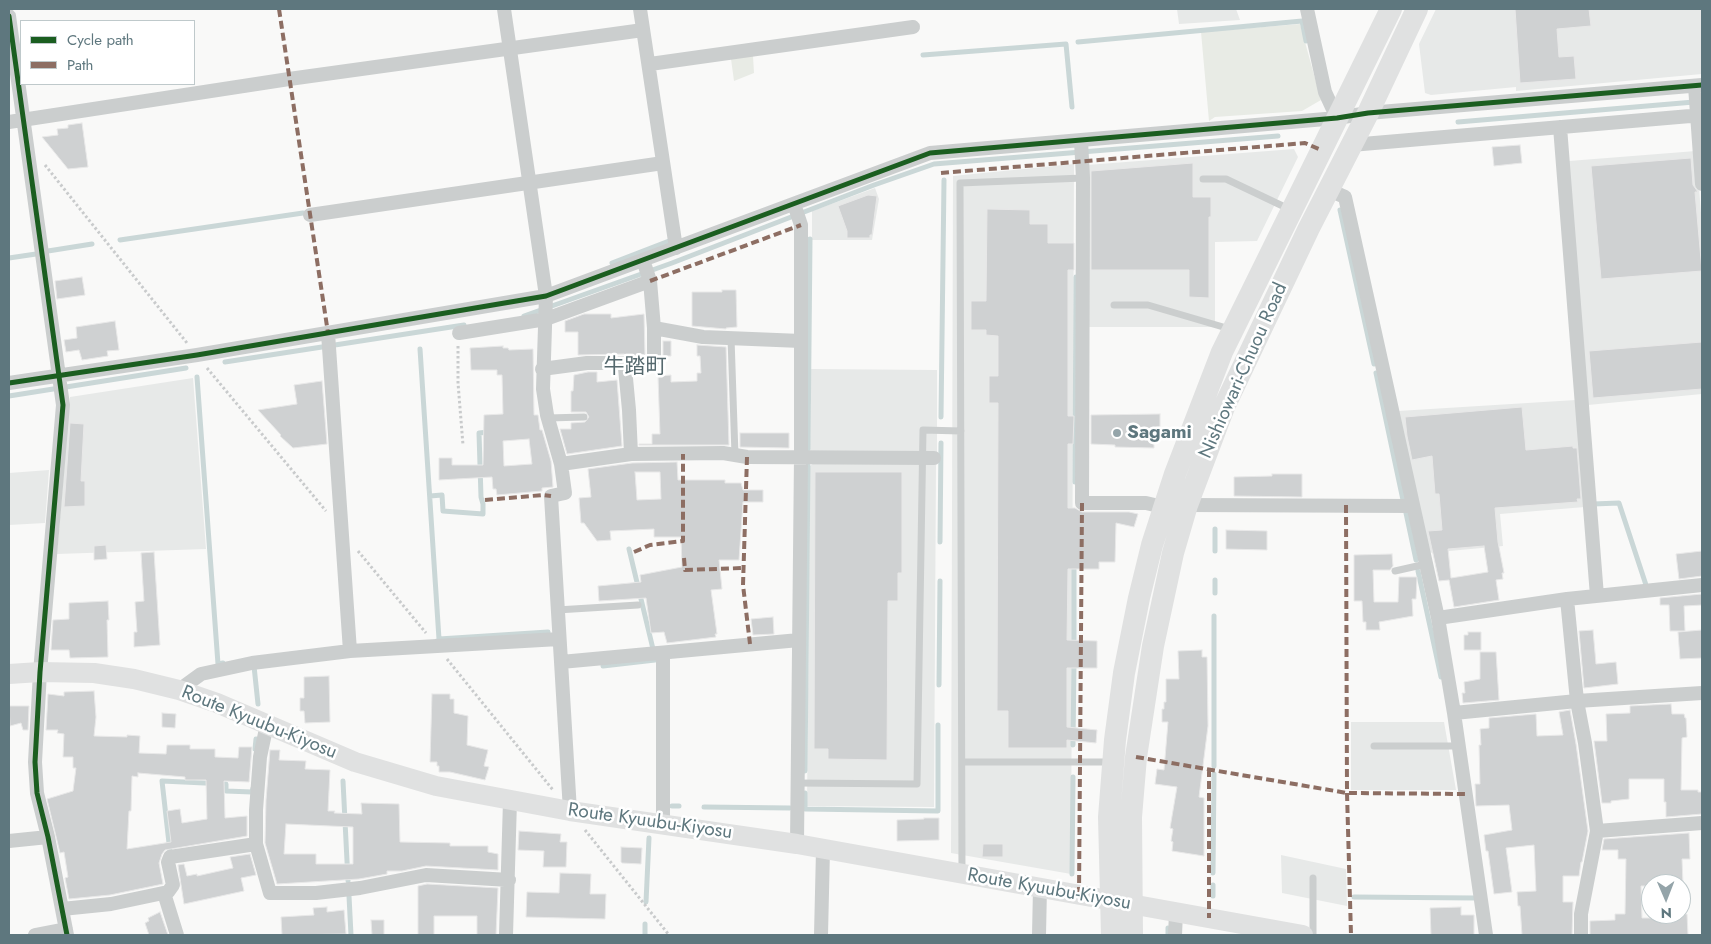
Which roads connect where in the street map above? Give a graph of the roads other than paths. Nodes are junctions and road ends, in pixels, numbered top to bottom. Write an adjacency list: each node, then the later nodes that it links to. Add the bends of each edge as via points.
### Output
1 (504, 9): 9 (street)
2 (640, 9): 8 (street)
3 (1307, 9): 14 (street, via 1325,92)
4 (1391, 9): 14 (main road, Nishiowari-Chuou Road)
5 (1418, 9): 12 (main road, Nishiowari-Chuou Road)
6 (9, 16): 15 (street)
7 (914, 27): 10 (street)
8 (643, 30): 9 (street); 10 (street)
9 (510, 48): 15 (street); 23 (street)
10 (650, 64): 20 (street)
11 (1697, 88): 12 (street); 13 (street)
12 (1368, 113): 14 (street); 18 (main road, Nishiowari-Chuou Road)
13 (1699, 113): 17 (street); 24 (street)
14 (1337, 118): 19 (street); 27 (main road, Nishiowari-Chuou Road)
15 (23, 120): 16 (street); 43 (street)
16 (9, 122)
17 (1560, 127): 18 (street); 59 (street)
18 (1352, 145): 25 (main road, Nishiowari-Chuou Road)
19 (1081, 148): 21 (street); 26 (street, via 930,153)
20 (662, 163): 23 (street); 29 (street)
21 (1082, 178): 47 (lane, via 960,183); 55 (street, via 1082,503 1146,503)
22 (1203, 179): 27 (lane, via 1226,179)
23 (529, 182): 28 (street); 32 (street)
24 (1702, 184)
25 (1328, 190): 53 (main road, Nishiowari-Chuou Road, via 1224,406); 54 (street, via 1345,197)
26 (795, 207): 29 (street); 39 (street, via 801,224)
27 (1292, 210): 36 (main road, Nishiowari-Chuou Road)
28 (310, 215)
29 (676, 248): 30 (street)
30 (643, 263): 31 (street); 32 (street)
31 (650, 280): 34 (street); 35 (street)
32 (546, 299): 34 (street); 40 (street)
33 (1114, 305): 36 (lane, via 1148,305)
34 (546, 318): 37 (street); 42 (street)
35 (654, 328): 38 (street, via 703,337); 41 (street, via 654,359)
36 (1233, 330): 55 (main road, Nishiowari-Chuou Road, via 1196,416)
37 (458, 333)
38 (731, 338): 39 (street); 49 (lane)
39 (800, 340): 50 (street)
40 (328, 342): 43 (street); 66 (street)
41 (625, 368): 42 (street, via 624,363 588,363); 48 (street)
42 (542, 370): 46 (street)
43 (60, 378): 44 (street); 69 (street, via 63,405)
44 (9, 383)
45 (584, 417): 46 (lane)
46 (548, 418): 52 (street)
47 (961, 431): 51 (lane, via 923,430); 78 (lane)
48 (631, 454): 49 (street); 52 (street)
49 (735, 455): 50 (street, via 747,458)
50 (801, 457): 51 (street); 65 (street)
51 (929, 458): 80 (lane, via 917,784)
52 (561, 464): 62 (street, via 565,493 551,496)
53 (1188, 505): 54 (street); 96 (main road, Nishiowari-Chuou Road, via 1173,553 1153,646 1136,757)
54 (1413, 506): 56 (street)
55 (1163, 507): 79 (main road, Nishiowari-Chuou Road, via 1124,672)
56 (1426, 564): 57 (lane); 63 (street)
57 (1395, 571)
58 (1702, 586): 59 (street)
59 (1596, 596): 60 (street)
60 (1567, 598): 63 (street); 73 (street)
61 (638, 604): 62 (lane)
62 (557, 610): 64 (street)
63 (1438, 618): 74 (street)
64 (559, 639): 66 (street); 68 (street)
65 (799, 640): 67 (street); 80 (street)
66 (350, 651): 71 (street, via 252,662 201,674)
67 (663, 653): 68 (street); 84 (street)
68 (561, 662): 82 (street)
69 (40, 672): 70 (main road, Route Kyuubu-Kiyosu); 71 (main road, Route Kyuubu-Kiyosu, via 94,673); 86 (street, via 35,762 37,793)
70 (9, 674)
71 (180, 690): 75 (main road, Route Kyuubu-Kiyosu)
72 (1702, 693): 73 (street)
73 (1577, 702): 74 (street); 85 (street, via 1586,743)
74 (1454, 713): 77 (street)
75 (267, 724): 81 (main road, Route Kyuubu-Kiyosu, via 355,762 436,786); 88 (street, via 260,756)
76 (1374, 746): 77 (lane)
77 (1459, 746): 110 (street)
78 (962, 762): 79 (lane); 91 (lane)
79 (1113, 762): 96 (main road, Nishiowari-Chuou Road, via 1109,817)
80 (798, 783): 89 (street)
81 (510, 801): 82 (main road, Route Kyuubu-Kiyosu); 93 (street)
82 (570, 811): 84 (main road, Route Kyuubu-Kiyosu)
83 (1702, 823): 85 (street)
84 (664, 824): 89 (main road, Route Kyuubu-Kiyosu)
85 (1597, 831): 111 (street, via 1581,914)
86 (48, 837): 87 (street); 97 (street)
87 (9, 841)
88 (256, 844): 93 (street, via 270,893 360,888 426,875); 95 (street, via 170,858 173,884 168,892)
89 (797, 844): 90 (main road, Route Kyuubu-Kiyosu)
90 (823, 850): 91 (main road, Route Kyuubu-Kiyosu); 103 (street)
91 (962, 874): 94 (main road, Route Kyuubu-Kiyosu)
92 (1313, 878): 109 (lane)
93 (509, 880): 102 (street)
94 (1040, 888): 96 (main road, Route Kyuubu-Kiyosu); 104 (street)
95 (164, 892): 97 (street, via 111,904); 101 (street)
96 (1122, 903): 98 (main road, Route Kyuubu-Kiyosu); 105 (main road, Nishiowari-Chuou Road); 106 (main road, Nishiowari-Chuou Road)
97 (62, 909): 99 (street)
98 (1176, 912): 107 (street); 108 (main road, Route Kyuubu-Kiyosu)
99 (67, 932): 100 (street)
100 (35, 935)
101 (177, 935)
102 (506, 935)
103 (821, 935)
104 (1039, 935)
105 (1112, 935)
106 (1132, 935)
107 (1175, 935)
108 (1303, 935)
109 (1313, 935)
110 (1486, 935)
111 (1581, 935)

